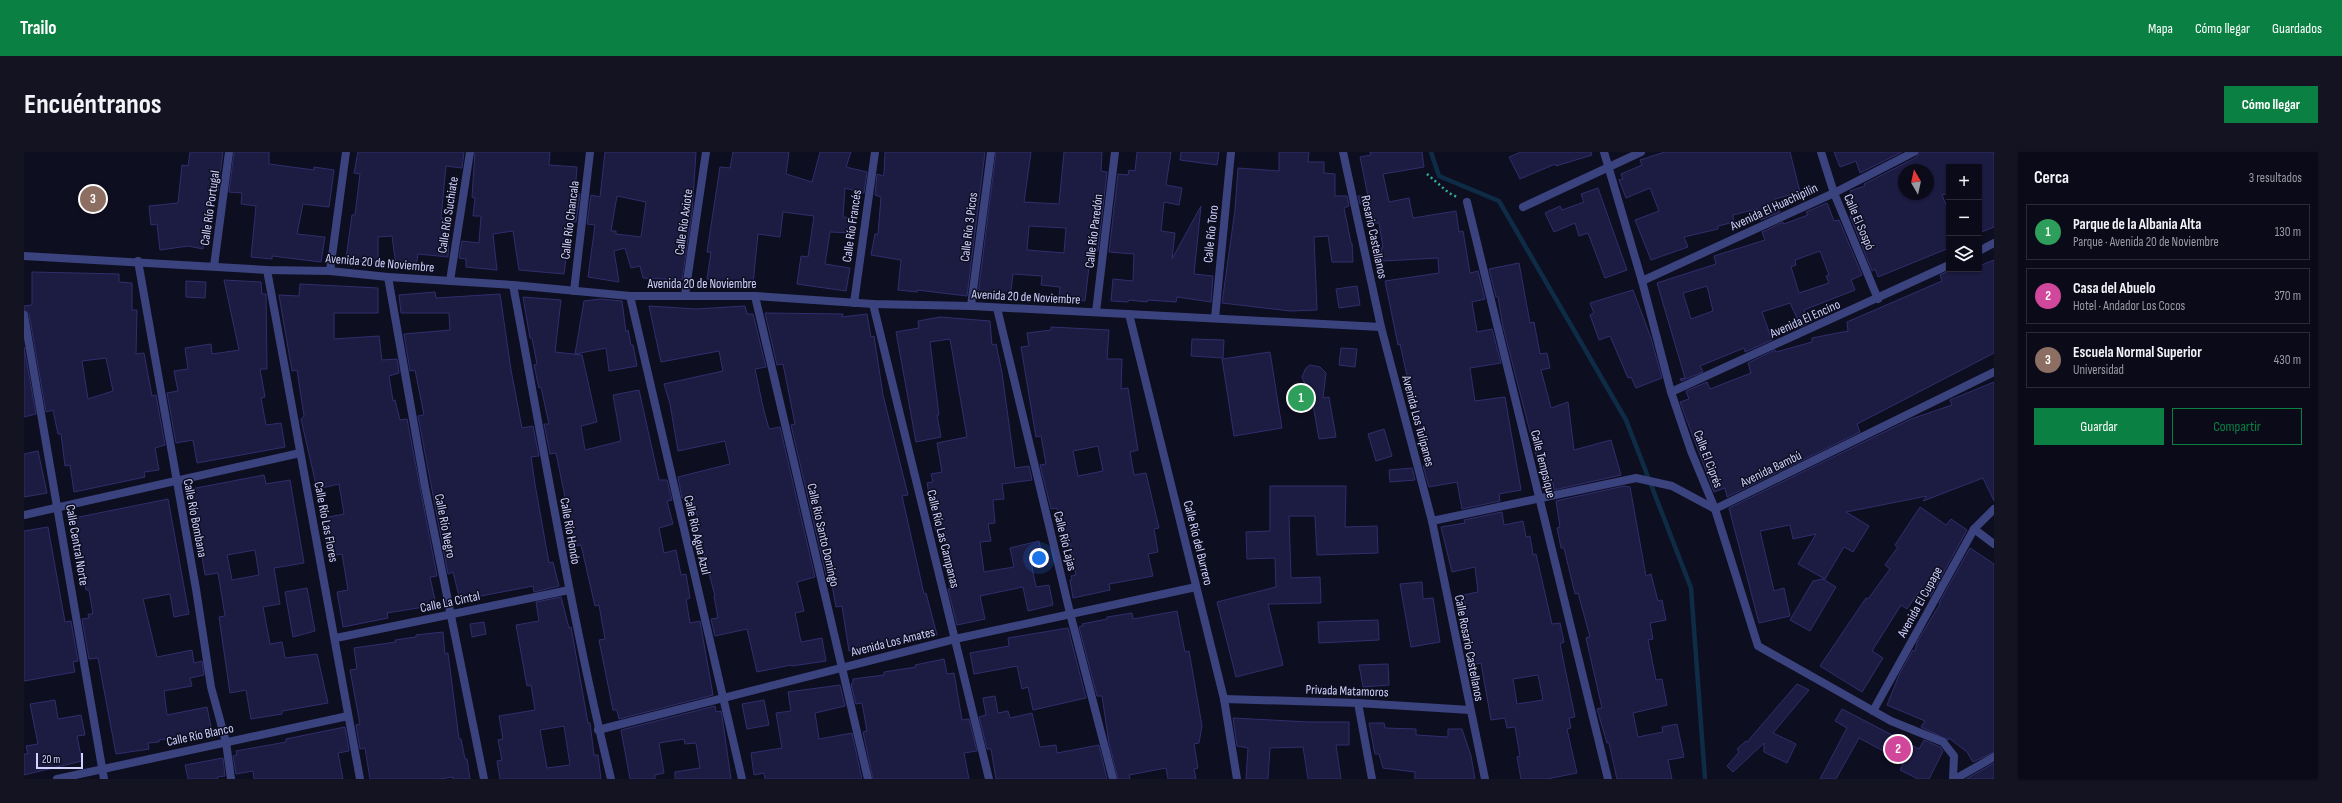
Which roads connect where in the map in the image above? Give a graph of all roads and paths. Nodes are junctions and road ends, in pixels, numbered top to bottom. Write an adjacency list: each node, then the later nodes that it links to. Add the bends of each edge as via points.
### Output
1 (230, 152): 24 (street, Calle Río Portugal)
2 (346, 152): 27 (street)
3 (470, 152): 29 (street, Calle Río Suchiate)
4 (590, 152): 32 (street, Calle Río Chancala)
5 (706, 152): 33 (street, Calle Río Axiote)
6 (875, 152): 37 (street, Calle Río Francés)
7 (991, 152): 39 (street, Calle Río 3 Picos)
8 (1115, 152): 41 (street, Calle Río Paredón)
9 (1231, 152): 44 (street, Calle Río Toro)
10 (1343, 152): 45 (street, Rosario Castellanos)
11 (1604, 152): 15 (street, Calle El Ciprés)
12 (1641, 152): 15 (street)
13 (1821, 152): 17 (street, Calle El Sospó)
14 (1914, 152): 17 (street, Avenida El Huachipilin)
15 (1609, 168): 19 (street); 30 (street, Calle El Ciprés)
16 (1427, 174): 18 (path, via 1449,193)
17 (1834, 193): 30 (street, Avenida El Huachipilin); 36 (street, Calle El Sospó)
18 (1467, 202): 50 (street, Calle Tempsique)
19 (1523, 207)
20 (1994, 243): 21 (street)
21 (1982, 249)
22 (24, 256): 23 (street, Avenida 20 de Noviembre)
23 (138, 261): 24 (street, Avenida 20 de Noviembre); 49 (street, Calle Río Bombana)
24 (214, 266): 26 (street, Avenida 20 de Noviembre)
25 (1946, 266): 36 (street, Avenida El Encino)
26 (267, 270): 27 (street, Avenida 20 de Noviembre); 48 (street, Calle Río Las Flores)
27 (330, 271): 28 (street, Avenida 20 de Noviembre)
28 (388, 277): 29 (street, Avenida 20 de Noviembre); 60 (street, Calle Río Negro)
29 (450, 281): 31 (street, Avenida 20 de Noviembre)
30 (1642, 281): 47 (street, Calle El Ciprés)
31 (514, 285): 32 (street, Avenida 20 de Noviembre); 59 (street, Calle Río Hondo)
32 (574, 291): 34 (street, Avenida 20 de Noviembre)
33 (685, 295): 34 (street, Avenida 20 de Noviembre); 35 (street, Avenida 20 de Noviembre)
34 (630, 296): 65 (street, Calle Río Agua Azul)
35 (755, 296): 37 (street, Avenida 20 de Noviembre); 64 (street, Calle Río Santo Domingo)
36 (1878, 299): 47 (street, Avenida El Encino)
37 (854, 303): 38 (street, Avenida 20 de Noviembre)
38 (873, 304): 39 (street, Avenida 20 de Noviembre); 63 (street, Calle Río Las Campanas)
39 (971, 306): 40 (street, Avenida 20 de Noviembre)
40 (997, 308): 41 (street, Avenida 20 de Noviembre); 61 (street, Calle Río Lajas)
41 (1096, 312): 42 (street, Avenida 20 de Noviembre)
42 (1129, 314): 44 (street, Avenida 20 de Noviembre); 58 (street, Calle Río del Burrero)
43 (24, 315): 51 (street, Calle Central Norte)
44 (1214, 318): 45 (street, Avenida 20 de Noviembre)
45 (1380, 327): 55 (street, Avenida Los Tulipanes)
46 (1994, 372): 52 (street, Avenida Bambú)
47 (1671, 392): 52 (street, Calle El Ciprés)
48 (300, 453): 49 (street); 62 (street, Calle Río Las Flores)
49 (175, 481): 51 (street); 72 (street, Calle Río Bombana, via 200,609 211,687)
50 (1539, 498): 52 (street, via 1636,478 1672,486); 55 (street); 88 (street, Calle Tempsique)
51 (59, 508): 54 (street); 74 (street, Calle Central Norte)
52 (1715, 510): 69 (street, Calle El Ciprés, via 1758,646)
53 (1994, 510): 56 (street, Avenida El Cupape)
54 (24, 515)
55 (1432, 521): 68 (street, Calle Rosario Castellanos)
56 (1974, 529): 57 (street); 69 (street, Avenida El Cupape)
57 (1994, 544)
58 (1196, 587): 61 (street, Avenida Los Amates); 66 (street, Calle Río del Burrero)
59 (569, 590): 60 (street, Calle La Cintal); 71 (street, Calle Río Hondo)
60 (450, 613): 62 (street, Calle La Cintal); 79 (street, Calle Río Negro)
61 (1070, 613): 63 (street, Avenida Los Amates); 84 (street, Calle Río Lajas)
62 (336, 638): 70 (street, Calle Río Las Flores)
63 (955, 639): 64 (street, Avenida Los Amates); 83 (street, Calle Río Las Campanas)
64 (841, 668): 65 (street, Avenida Los Amates); 82 (street, Calle Río Santo Domingo)
65 (723, 698): 71 (street, Avenida Los Amates); 81 (street, Calle Río Agua Azul)
66 (1224, 700): 67 (street, Privada Matamoros); 85 (street, Calle Río del Burrero)
67 (1358, 703): 68 (street, Privada Matamoros); 86 (street)
68 (1470, 710): 87 (street, Calle Rosario Castellanos)
69 (1873, 711): 89 (street, Calle El Ciprés, via 1943,742 1954,756)
70 (348, 716): 72 (street, Calle Río Blanco); 78 (street, Calle Río Las Flores)
71 (598, 730): 80 (street, Calle Río Hondo)
72 (226, 742): 74 (street, Calle Río Blanco); 77 (street, Calle Río Bombana)
73 (1994, 757): 89 (street)
74 (102, 768): 75 (street, Calle Río Blanco); 76 (street, Calle Central Norte)
75 (57, 779)
76 (104, 779)
77 (231, 779)
78 (360, 779)
79 (484, 779)
80 (611, 779)
81 (742, 779)
82 (868, 779)
83 (989, 779)
84 (1113, 779)
85 (1237, 779)
86 (1372, 779)
87 (1485, 779)
88 (1608, 779)
89 (1954, 779)

